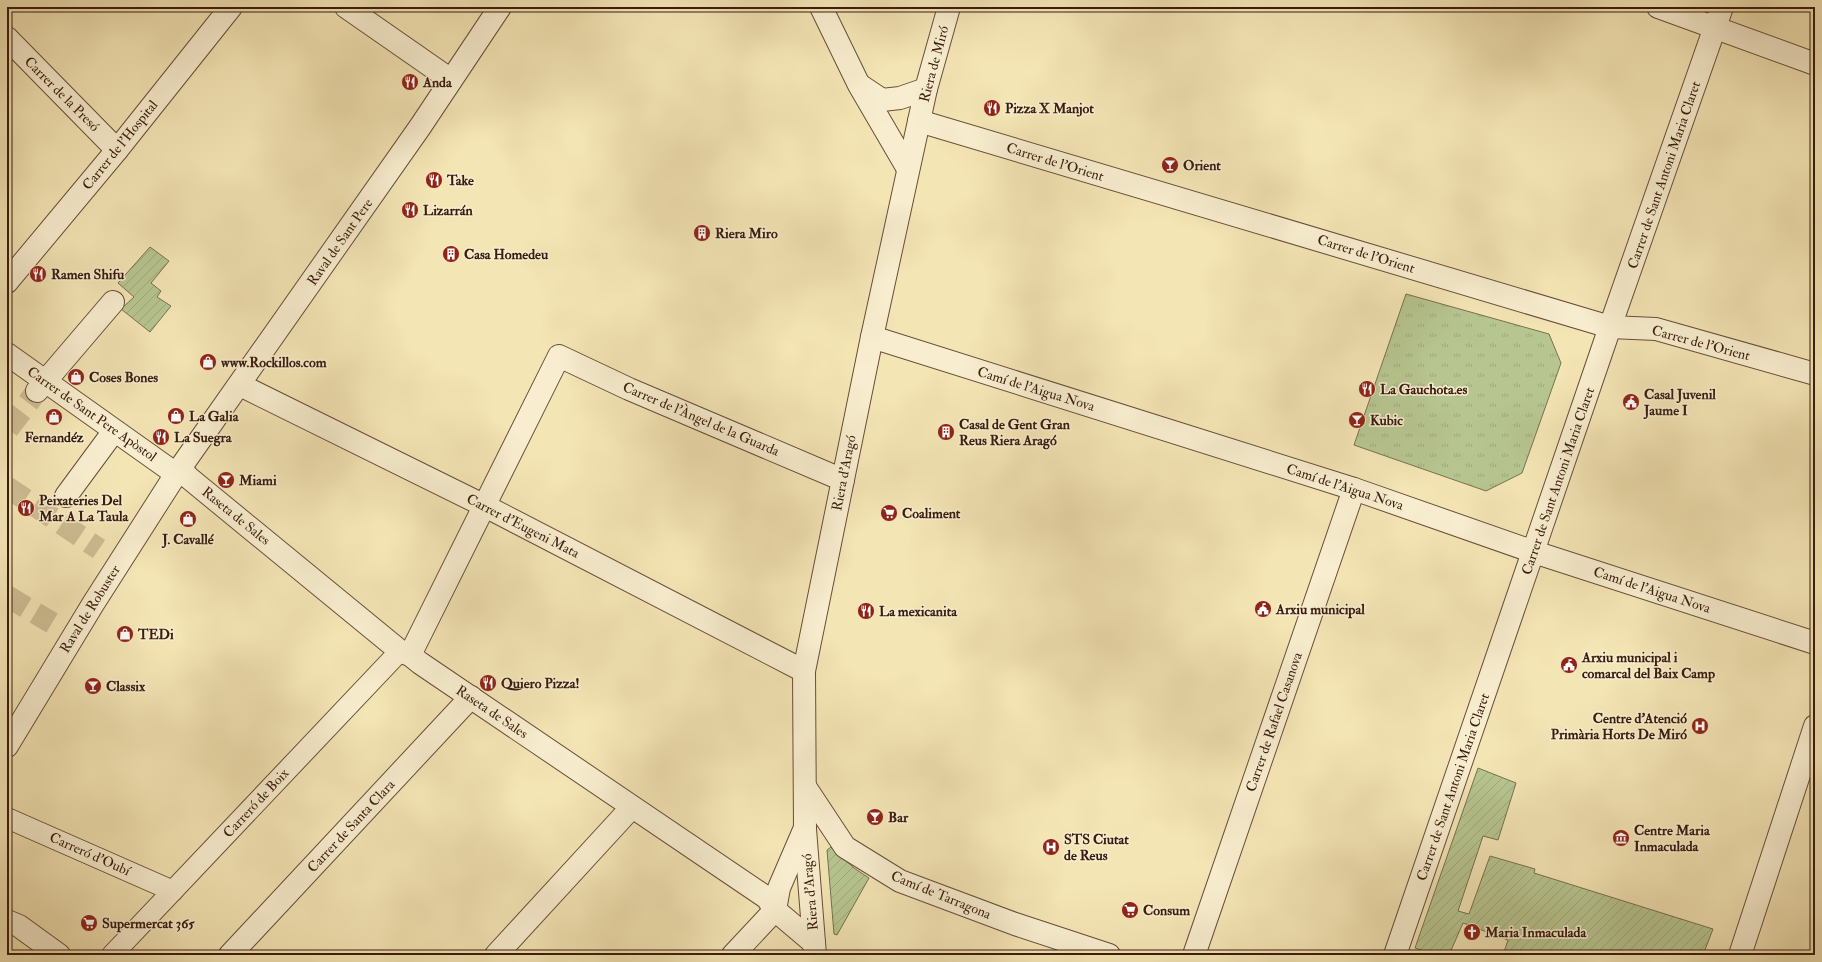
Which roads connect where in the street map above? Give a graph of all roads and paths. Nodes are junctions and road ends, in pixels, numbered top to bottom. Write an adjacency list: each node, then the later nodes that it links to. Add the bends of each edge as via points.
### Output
1 (231, 7): 15 (street, Carrer de l'Hospital)
2 (346, 7): 11 (street)
3 (500, 7): 11 (street, Raval de Sant Pere)
4 (821, 7): 12 (street)
5 (949, 7): 13 (street, Riera de Miró)
6 (1658, 7): 8 (street)
7 (1722, 7): 8 (street, Carrer de Sant Antoni Maria Claret)
8 (1715, 28): 10 (street); 19 (street, Carrer de Sant Antoni Maria Claret)
9 (7, 38): 15 (street, Carrer de la Presó)
10 (1815, 64)
11 (451, 80): 23 (street, Raval de Sant Pere)
12 (859, 85): 13 (street, via 882,100 900,98); 16 (street)
13 (926, 89): 14 (street, Riera de Miró)
14 (919, 121): 16 (street, Riera d'Aragó); 19 (street, Carrer de l'Orient)
15 (117, 150): 17 (street, Carrer de l'Hospital)
16 (908, 169): 20 (street, Riera d'Aragó)
17 (7, 282)
18 (113, 302): 24 (street)
19 (1610, 327): 22 (street, Carrer de l'Orient, via 1656,329); 31 (street, Carrer de Sant Antoni Maria Claret)
20 (872, 337): 27 (street, Riera d'Aragó); 28 (street, Camí de l'Aigua Nova)
21 (7, 354): 24 (street, Carrer de Sant Pere Apòstol)
22 (1815, 374)
23 (240, 385): 26 (street, Raval de Sant Pere); 30 (street, Carrer d'Eugeni Mata)
24 (41, 386): 25 (street, Carrer de Sant Pere Apòstol)
25 (114, 431): 26 (street, Carrer de Sant Pere Apòstol); 29 (street)
26 (178, 471): 33 (street, Raseta de Sales); 37 (street, Raval de Robuster)
27 (843, 480): 30 (street, Carrer de l'Àngel de la Guarda, via 629,389 559,356); 34 (street, Riera d'Aragó)
28 (1354, 489): 31 (street, Camí de l'Aigua Nova); 52 (street, Carrer de Rafael Casanova)
29 (66, 496)
30 (485, 506): 33 (street); 34 (street, Carrer d'Eugeni Mata)
31 (1534, 552): 32 (street, Camí de l'Aigua Nova); 53 (street, Carrer de Sant Antoni Maria Claret)
32 (1815, 643)
33 (405, 653): 35 (street, Raseta de Sales); 42 (lane, Carreró de Boix)
34 (804, 671): 38 (street, Riera d'Aragó)
35 (471, 697): 39 (street, Raseta de Sales); 48 (street, Carrer de Santa Clara)
36 (1815, 726): 54 (street)
37 (7, 746)
38 (806, 788): 41 (street, Riera d'Aragó); 51 (street, Camí de Tarragona, via 845,848 900,881 1015,924)
39 (632, 807): 43 (street, Raseta de Sales, via 767,898); 49 (street)
40 (7, 818): 42 (lane, Carreró d'Oubí)
41 (804, 829): 43 (street, Riera d'Aragó, via 779,888); 45 (street, Riera d'Aragó)
42 (173, 890): 47 (lane, Carreró de Boix)
43 (775, 910): 45 (street, Raseta de Sales); 50 (street)
44 (7, 921): 46 (street, via 19,926)
45 (815, 949)
46 (59, 955)
47 (112, 955)
48 (230, 955)
49 (496, 955)
50 (734, 955)
51 (1109, 955)
52 (1194, 955)
53 (1395, 955)
54 (1740, 955)

